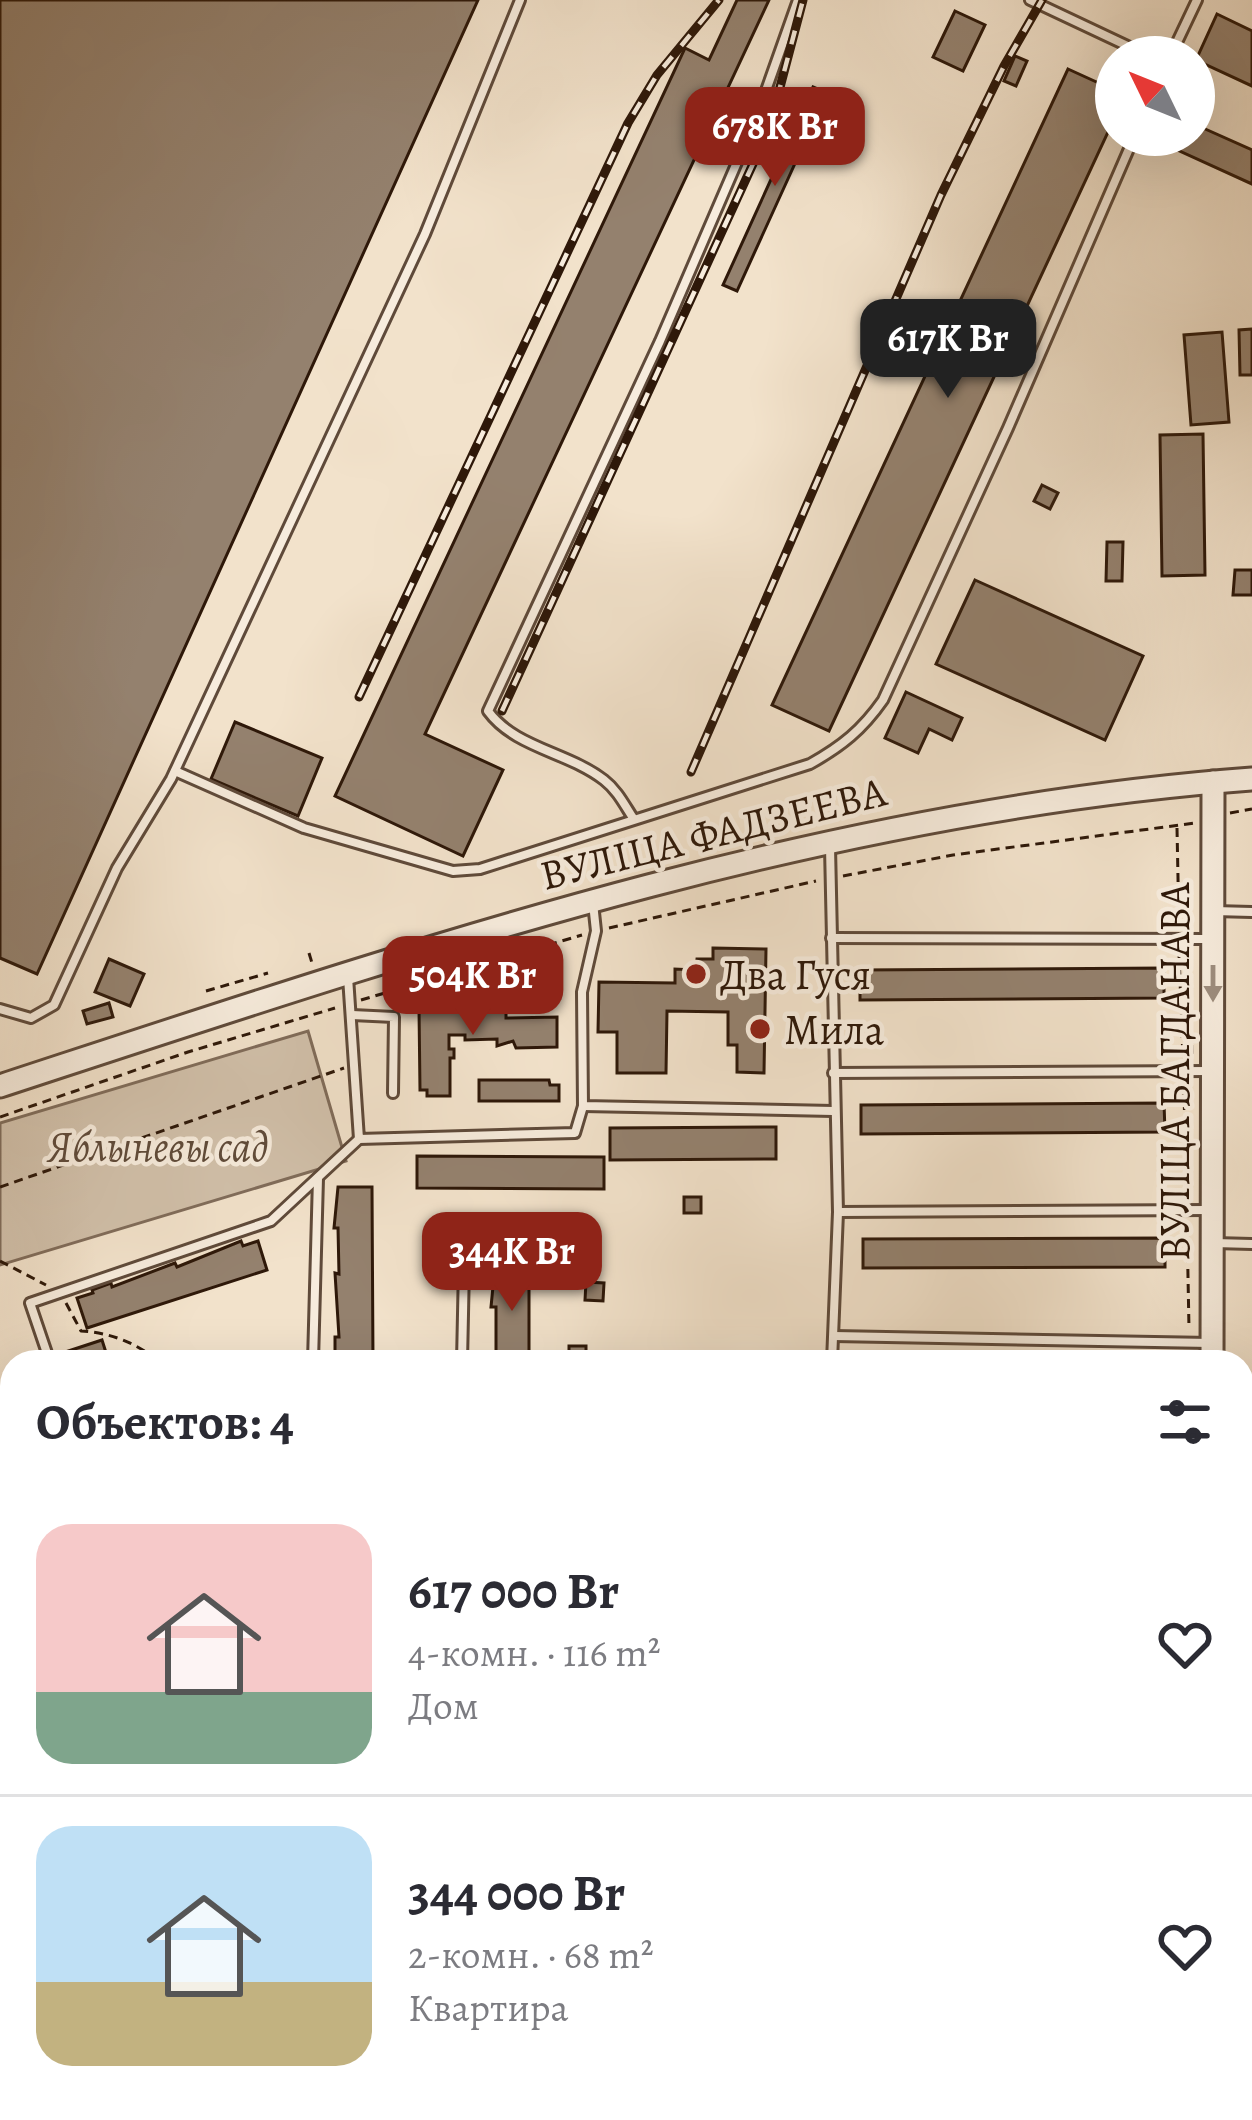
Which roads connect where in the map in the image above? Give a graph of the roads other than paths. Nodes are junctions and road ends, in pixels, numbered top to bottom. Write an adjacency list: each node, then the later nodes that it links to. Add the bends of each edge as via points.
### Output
1 (520, 0): 8 (lane, via 425,234)
2 (798, 0): 11 (lane, via 758,116 669,321 488,711 500,728 599,776)
3 (1030, 0): 5 (lane)
4 (1197, 0): 6 (lane)
5 (1106, 36)
6 (1180, 36)
7 (1127, 156): 11 (lane, via 883,700 862,729 810,764)
8 (175, 771): 11 (lane, via 304,828 453,871); 19 (lane, via 117,868 54,1005 31,1018)
9 (1252, 779): 10 (street, ВУЛІЦА ФАДЗЕЕВА)
10 (1213, 782): 12 (street, ВУЛІЦА ФАДЗЕЕВА); 14 (street, ВУЛІЦА БАГДАНАВА)
11 (633, 818)
12 (829, 840): 13 (street, ВУЛІЦА ФАДЗЕЕВА); 16 (lane)
13 (593, 901): 18 (street, ВУЛІЦА ФАДЗЕЕВА); 25 (lane, via 596,931 582,992)
14 (1213, 911): 15 (lane); 17 (street, ВУЛІЦА БАГДАНАВА)
15 (1252, 912)
16 (831, 938): 17 (lane); 22 (lane)
17 (1213, 939): 21 (street, ВУЛІЦА БАГДАНАВА, one-way to 21)
18 (347, 971): 20 (lane); 23 (street, ВУЛІЦА ФАДЗЕЕВА)
19 (0, 1010)
20 (352, 1016): 24 (lane, via 394,1017); 27 (lane)
21 (1196, 1071): 22 (lane); 29 (street, ВУЛІЦА БАГДАНАВА)
22 (833, 1073): 26 (lane)
23 (0, 1086)
24 (393, 1093)
25 (584, 1106): 26 (lane); 27 (lane, via 575,1133)
26 (833, 1112): 30 (lane)
27 (359, 1139): 28 (lane)
28 (318, 1178): 36 (lane, via 271,1221 30,1303); 37 (lane)
29 (1213, 1210): 30 (lane); 31 (street, ВУЛІЦА БАГДАНАВА)
30 (838, 1212): 34 (lane)
31 (1212, 1243): 32 (lane); 35 (street, ВУЛІЦА БАГДАНАВА)
32 (1252, 1244)
33 (464, 1266): 38 (lane)
34 (834, 1336): 35 (lane); 39 (lane)
35 (1205, 1349)
36 (46, 1350)
37 (313, 1350)
38 (462, 1350)
39 (833, 1350)

